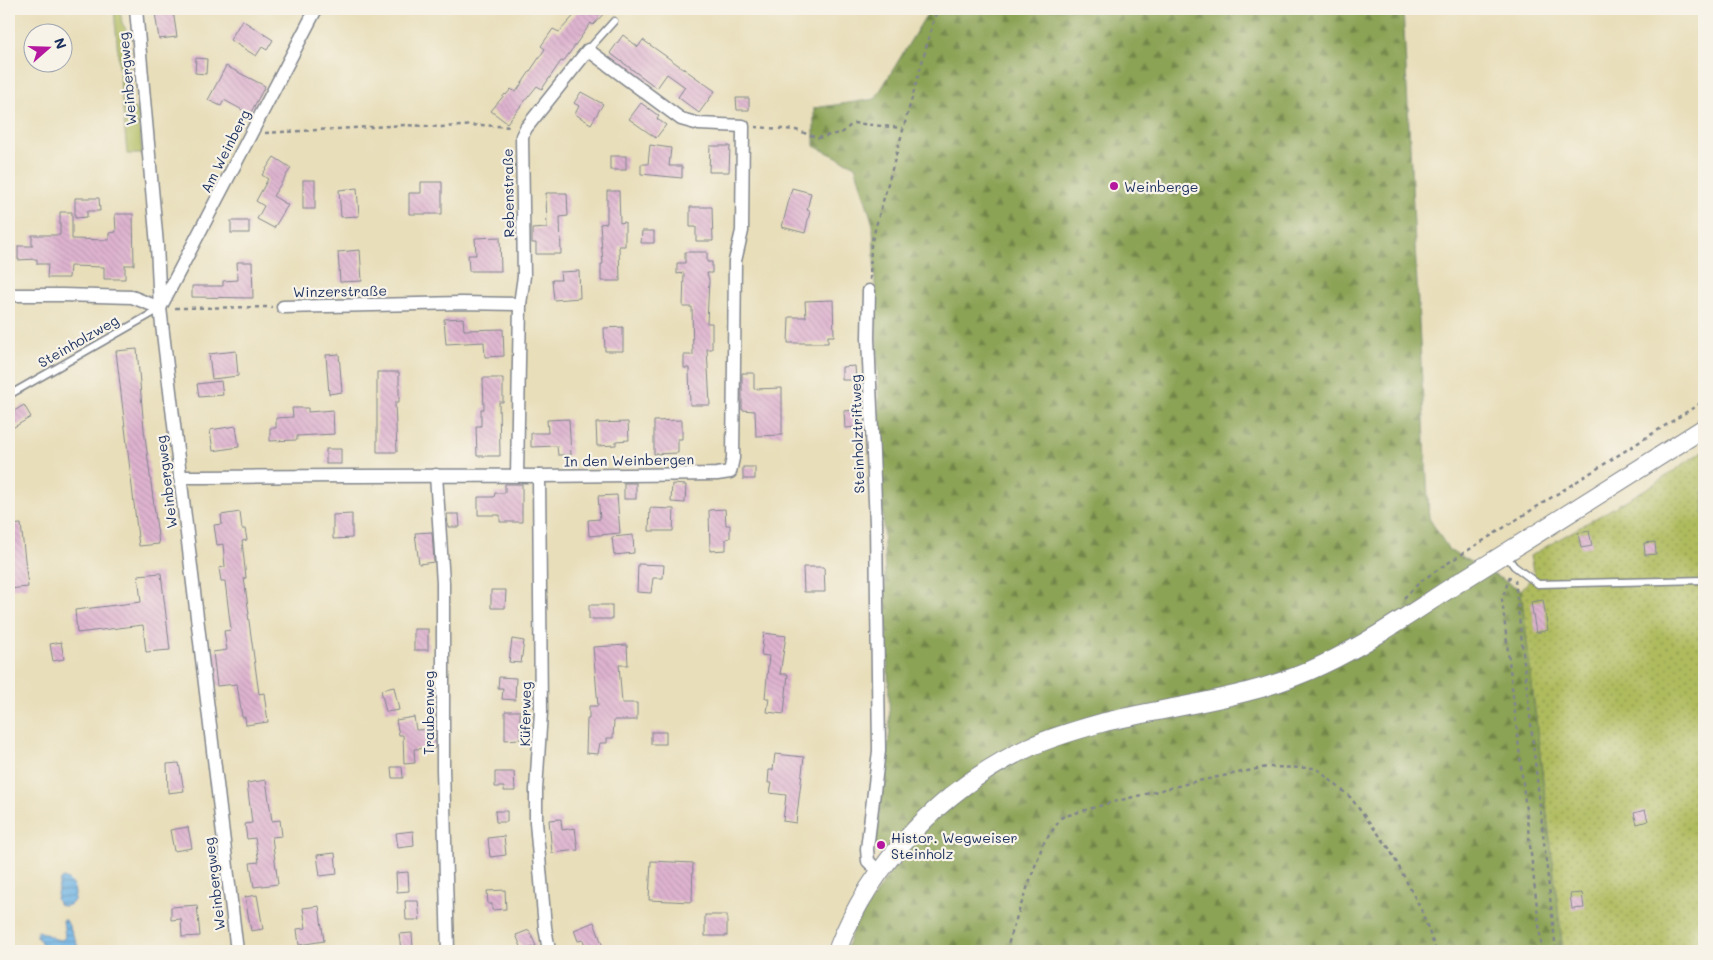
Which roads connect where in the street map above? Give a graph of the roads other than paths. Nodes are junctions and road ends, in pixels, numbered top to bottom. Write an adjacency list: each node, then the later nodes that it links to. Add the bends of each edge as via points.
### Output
1 (136, 9): 9 (street, Weinbergweg)
2 (316, 9): 9 (street, Am Weinberg)
3 (614, 21): 4 (lane)
4 (588, 50): 7 (street, Rebenstraße, via 522,136 524,276); 14 (street, In den Weinbergen, via 681,119 699,124 743,126 742,231 736,261 732,470 723,474)
5 (869, 291): 18 (street, Steinholztriftweg, via 879,751 867,850 868,861)
6 (9, 295): 9 (street, via 132,297)
7 (520, 304): 8 (street, Winzerstraße); 13 (street, Rebenstraße)
8 (283, 307)
9 (160, 308): 10 (lane, Steinholzweg); 15 (street, Weinbergweg)
10 (9, 395)
11 (1704, 428): 16 (main road)
12 (436, 475): 13 (street, In den Weinbergen); 15 (street, In den Weinbergen); 20 (street, Traubenweg, via 443,583 443,770)
13 (517, 476): 14 (street, In den Weinbergen)
14 (539, 476): 21 (street, Küferweg, via 541,712 536,822)
15 (180, 477): 19 (street, Weinbergweg)
16 (1509, 560): 17 (lane, via 1538,584); 22 (main road, via 1341,656 1307,671 1251,691 1067,733 1032,747 984,773 948,799 894,854 865,895)
17 (1704, 580)
18 (872, 865)
19 (237, 951)
20 (448, 951)
21 (549, 951)
22 (837, 951)

